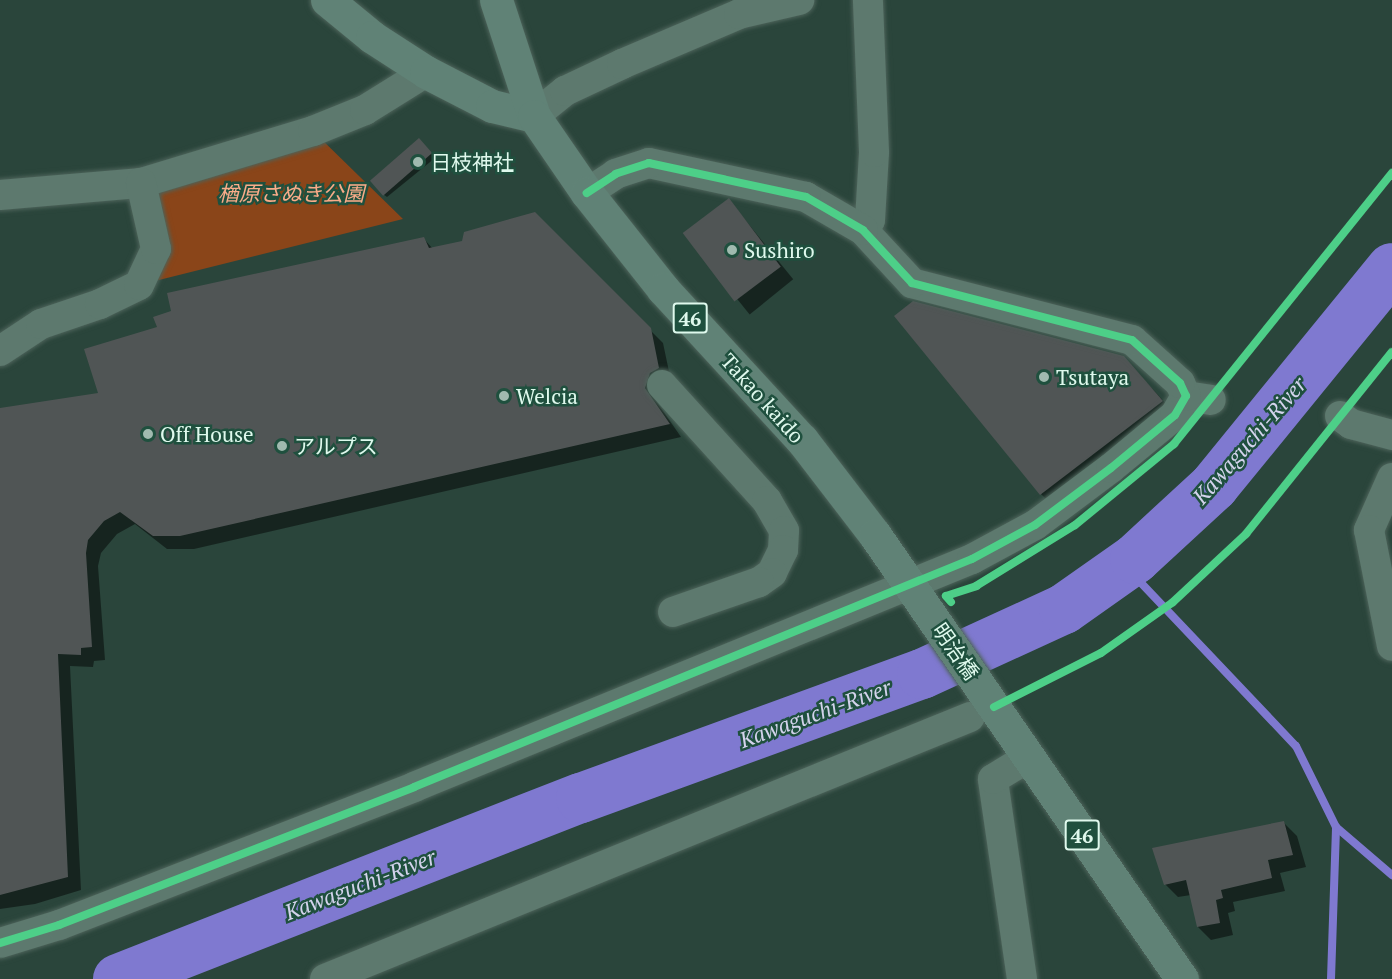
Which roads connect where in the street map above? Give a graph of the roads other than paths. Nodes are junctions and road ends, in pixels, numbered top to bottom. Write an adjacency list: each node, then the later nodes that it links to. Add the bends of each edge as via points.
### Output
1 (327, 0): 5 (main road, via 372,37)
2 (496, 0): 6 (main road, Takao kaido / 46)
3 (799, 0): 6 (street, via 739,14 622,64 565,91)
4 (868, 0): 10 (street, via 874,152 870,220)
5 (426, 72): 6 (main road, via 492,106); 7 (street, via 365,110 313,131)
6 (534, 116): 8 (main road, Takao kaido / 46)
7 (141, 183): 9 (street); 11 (street, via 156,249 139,285 100,304 41,324)
8 (587, 193): 10 (street, via 616,174 649,163 806,197); 16 (main road, Takao kaido / 46, via 663,289 802,440)
9 (0, 195)
10 (863, 230): 16 (street, via 912,282 1138,343 1198,398 1035,525 972,559)
11 (0, 351)
12 (662, 385): 18 (street, via 767,501 784,531 783,550 772,573 759,582)
13 (1340, 416): 14 (street, via 1351,424)
14 (1392, 435)
15 (1392, 478): 19 (street, via 1369,530)
16 (910, 584): 17 (main road, Takao kaido / 46); 22 (street, via 414,787 59,925)
17 (928, 611): 20 (main road, 明治橋 / 46)
18 (673, 612)
19 (1391, 640)
20 (977, 704): 21 (main road, 46); 23 (street)
21 (1029, 758): 25 (street, via 993,779); 26 (main road, 46)
22 (0, 943)
23 (364, 971): 24 (street)
24 (325, 979)
25 (1022, 979)
26 (1182, 979)

